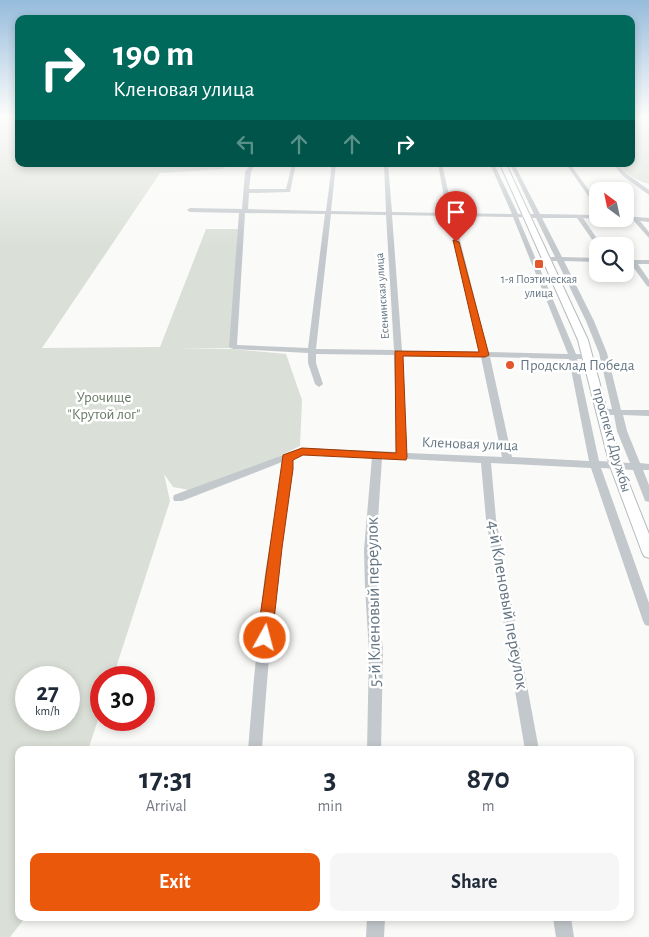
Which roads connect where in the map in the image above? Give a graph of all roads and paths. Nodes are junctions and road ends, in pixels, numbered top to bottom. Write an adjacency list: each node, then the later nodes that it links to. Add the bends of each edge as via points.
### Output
1 (251, 167): 11 (street)
2 (293, 167): 11 (street, via 288,190)
3 (334, 167): 16 (street)
4 (386, 167): 17 (street, Есенинская улица)
5 (441, 167): 18 (street)
6 (494, 167): 19 (street)
7 (503, 167): 19 (main road, проспект Дружбы)
8 (513, 167): 20 (street)
9 (570, 167): 13 (street)
10 (618, 167): 12 (street)
11 (247, 191): 15 (street)
12 (649, 193)
13 (589, 195)
14 (190, 210): 15 (street)
15 (244, 211): 16 (street); 34 (street, via 233,347)
16 (328, 213): 17 (street); 34 (street)
17 (389, 214): 18 (street); 35 (street, Есенинская улица)
18 (451, 215): 19 (street); 36 (street)
19 (521, 217): 20 (street); 27 (main road, проспект Дружбы); 37 (street)
20 (538, 217): 21 (street); 28 (street)
21 (580, 218): 22 (street); 26 (street)
22 (589, 218)
23 (636, 219): 24 (street); 25 (street)
24 (649, 220)
25 (649, 236)
26 (593, 237)
27 (545, 258): 28 (street); 38 (main road, проспект Дружбы)
28 (559, 259): 29 (street); 41 (street, via 604,353)
29 (589, 260)
30 (634, 262): 31 (street)
31 (649, 262)
32 (634, 268): 33 (street)
33 (649, 285)
34 (312, 351): 35 (street); 39 (street)
35 (398, 353): 36 (street); 44 (street, Есенинская улица)
36 (485, 355): 37 (street); 47 (street)
37 (572, 356): 38 (street); 48 (street)
38 (589, 357): 40 (main road, проспект Дружбы)
39 (318, 384)
40 (603, 412): 41 (street); 49 (main road, проспект Дружбы)
41 (617, 412): 42 (street); 50 (street)
42 (649, 414)
43 (377, 455): 44 (street, Кленовая улица); 45 (street, Кленовая улица, via 302,451); 57 (street, 5-й Кленовый переулок, via 370,550 376,651)
44 (402, 457): 46 (street, Кленовая улица)
45 (287, 458): 52 (street, Кленовая улица); 56 (street)
46 (486, 459): 47 (street, Кленовая улица); 58 (street, 4-й Кленовый переулок, via 492,519)
47 (508, 460): 48 (street, Кленовая улица)
48 (595, 465): 49 (street, Кленовая улица); 55 (street)
49 (616, 466): 50 (street, Кленовая улица); 54 (main road, проспект Дружбы)
50 (635, 466): 51 (street, Кленовая улица); 53 (street)
51 (649, 467)
52 (178, 498)
53 (649, 498)
54 (649, 552)
55 (649, 621)
56 (255, 746)
57 (374, 746)
58 (531, 746)
59 (376, 921): 61 (street)
60 (562, 921): 62 (street)
61 (375, 937)
62 (565, 937)

